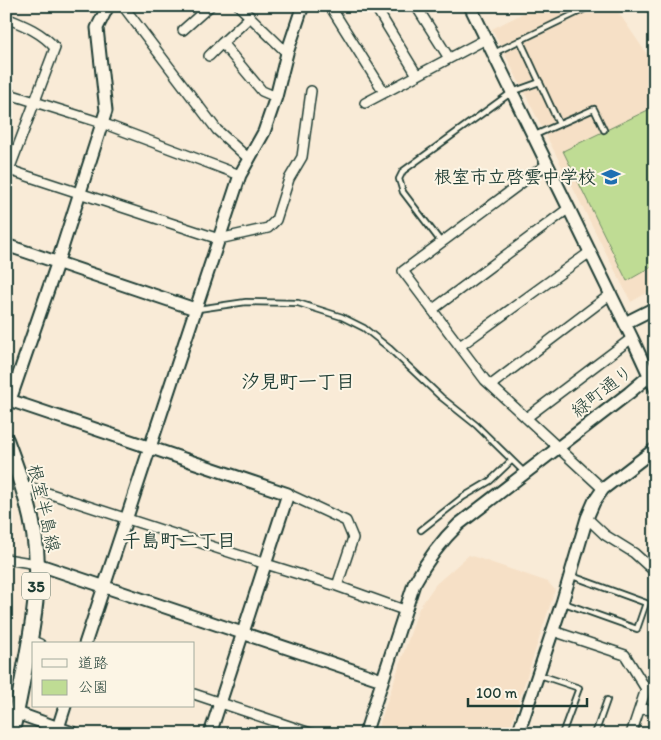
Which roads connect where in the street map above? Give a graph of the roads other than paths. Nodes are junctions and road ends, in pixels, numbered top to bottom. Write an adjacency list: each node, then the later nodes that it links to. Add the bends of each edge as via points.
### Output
1 (108, 6): 30 (street, via 97,28 106,111)
2 (123, 6): 34 (street, via 218,130)
3 (210, 6): 13 (street)
4 (239, 6): 11 (street)
5 (330, 6): 24 (street)
6 (375, 6): 21 (street)
7 (416, 6): 20 (street)
8 (470, 6): 14 (street, 緑町通り)
9 (591, 6): 15 (lane)
10 (300, 8): 17 (street)
11 (250, 17): 16 (street); 17 (street)
12 (6, 18): 28 (street, via 23,24 48,40 54,48)
13 (183, 30)
14 (486, 39): 18 (street, 緑町通り); 20 (street)
15 (520, 40): 18 (lane); 22 (lane)
16 (222, 43): 19 (street); 27 (street, via 262,91)
17 (287, 53): 27 (street)
18 (493, 54): 25 (street, 緑町通り)
19 (210, 56)
20 (449, 58): 21 (street)
21 (416, 75): 24 (street)
22 (540, 82): 25 (lane); 31 (lane)
23 (311, 90): 40 (street, via 302,157 289,179 276,220 268,228)
24 (384, 92): 29 (street)
25 (512, 92): 33 (street, 緑町通り); 41 (lane, via 403,171 399,179 403,192)
26 (6, 93): 28 (street)
27 (276, 97): 34 (street, via 264,132)
28 (34, 102): 30 (street); 36 (street)
29 (364, 103)
30 (102, 123): 37 (street); 38 (street)
31 (559, 124): 32 (lane, via 594,109); 33 (lane)
32 (604, 130)
33 (533, 136): 35 (street, 緑町通り)
34 (248, 158): 37 (street)
35 (547, 164): 39 (street, 緑町通り); 41 (street)
36 (8, 170): 38 (street)
37 (240, 175): 40 (street)
38 (79, 194): 40 (street); 44 (street)
39 (569, 208): 43 (street, 緑町通り); 48 (street)
40 (218, 239): 47 (street)
41 (440, 242): 48 (street, via 403,271)
42 (6, 245): 44 (street)
43 (590, 252): 45 (street, 緑町通り); 51 (street)
44 (58, 261): 47 (street); 55 (street)
45 (611, 294): 49 (street, 緑町通り); 53 (street)
46 (655, 308): 49 (street)
47 (195, 309): 58 (street); 61 (lane, via 246,302 298,303 350,321 389,348 476,425)
48 (432, 310): 51 (street)
49 (625, 323): 50 (street, 緑町通り)
50 (632, 338): 52 (street, 緑町通り); 56 (street)
51 (460, 346): 53 (street)
52 (649, 376): 54 (street); 59 (street, 緑町通り)
53 (490, 385): 56 (street)
54 (655, 388)
55 (8, 400): 58 (street)
56 (526, 418): 59 (street)
57 (6, 440): 63 (main road, 根室半島線 / 35)
58 (150, 448): 65 (street); 66 (street)
59 (558, 448): 62 (street, 緑町通り); 64 (street)
60 (655, 449): 64 (street)
61 (511, 461): 62 (lane); 68 (lane, via 490,481 463,497)
62 (525, 473): 77 (street, 緑町通り, via 447,535 422,569)
63 (23, 485): 66 (street); 70 (main road, 根室半島線 / 35)
64 (603, 489): 67 (street)
65 (288, 494): 71 (street); 74 (street, via 346,521 354,538)
66 (126, 518): 71 (street); 75 (street)
67 (587, 518): 72 (street); 73 (street)
68 (421, 530)
69 (6, 559): 70 (street)
70 (37, 564): 75 (street); 80 (main road, 根室半島線 / 35)
71 (266, 564): 74 (street); 79 (street)
72 (655, 572)
73 (571, 576): 76 (street); 76 (lane, via 646,603 637,630)
74 (338, 586): 77 (street)
75 (104, 588): 79 (street); 81 (street)
76 (562, 603): 78 (street)
77 (404, 610): 84 (street, 緑町通り)
78 (553, 631): 83 (street); 89 (street, via 625,655 646,689)
79 (243, 633): 84 (street); 87 (street)
80 (35, 642)
81 (86, 642)
82 (32, 653): 91 (main road, 根室半島線 / 35)
83 (538, 674): 97 (street); 98 (lane, via 579,688)
84 (382, 680): 96 (street, 緑町通り)
85 (195, 694): 87 (street)
86 (607, 700): 99 (lane)
87 (220, 702): 94 (street); 95 (street)
88 (64, 708): 92 (street)
89 (641, 709): 90 (street); 100 (street)
90 (655, 710)
91 (12, 727): 92 (street)
92 (58, 728): 93 (street)
93 (75, 734)
94 (210, 734)
95 (313, 734)
96 (365, 734)
97 (518, 734)
98 (562, 734)
99 (595, 734)
100 (631, 734)

